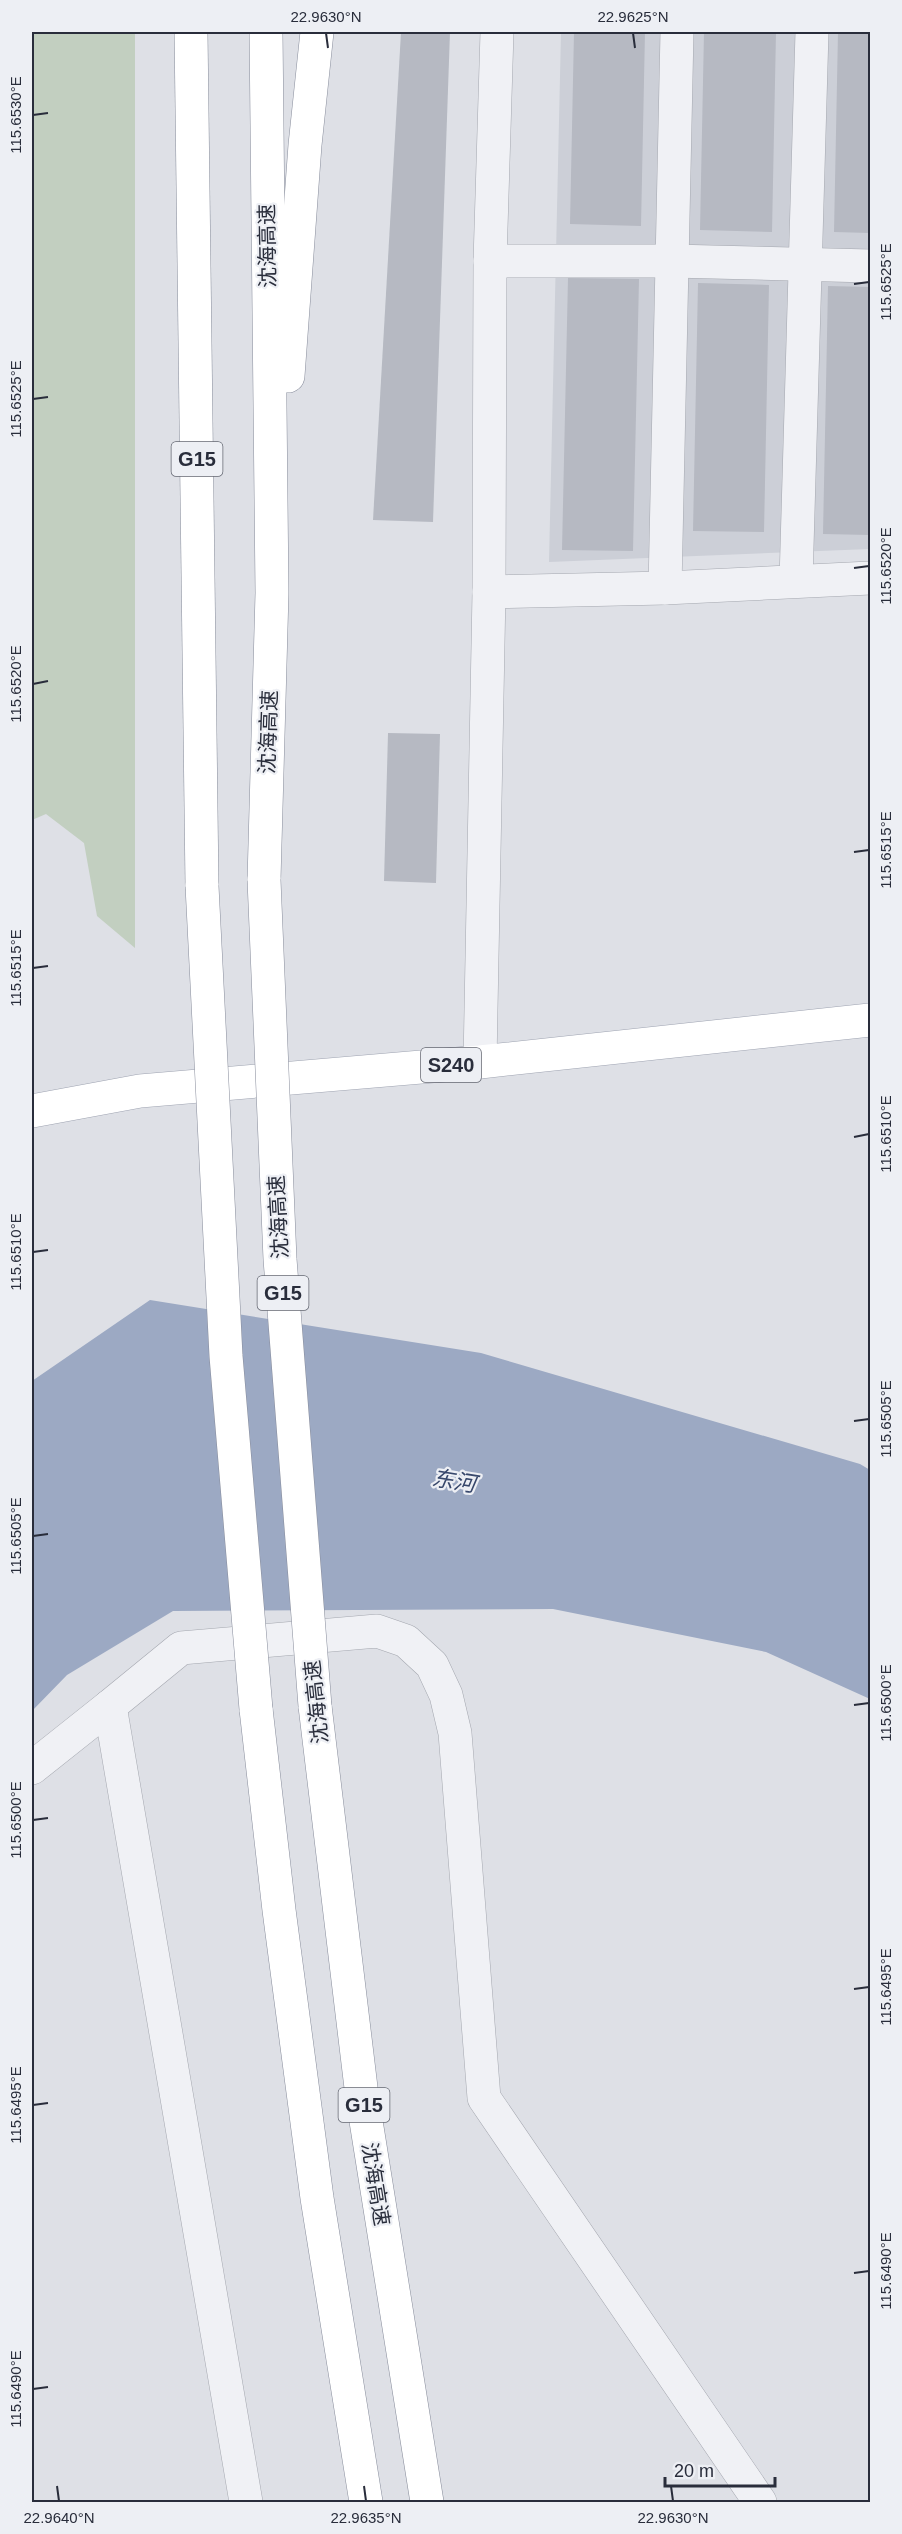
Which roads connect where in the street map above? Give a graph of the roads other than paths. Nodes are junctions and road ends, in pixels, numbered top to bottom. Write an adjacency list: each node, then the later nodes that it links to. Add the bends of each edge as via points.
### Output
1 (191, 32): 22 (main road, G15, bridge, via 202,886 226,1356 256,1709 279,1910 317,2198)
2 (266, 32): 15 (main road, 沈海高速 / G15)
3 (317, 32): 15 (main road, via 304,145)
4 (497, 32): 7 (street)
5 (677, 32): 8 (street)
6 (812, 32): 9 (street)
7 (490, 261): 8 (street); 14 (street)
8 (672, 261): 9 (street); 13 (street)
9 (805, 265): 10 (street); 12 (street)
10 (870, 266)
11 (870, 578): 12 (street)
12 (796, 581): 13 (street)
13 (665, 588): 14 (street)
14 (489, 592): 17 (street)
15 (272, 593): 23 (main road, 沈海高速 / G15, bridge, via 264,880 280,1259 315,1706 362,2096)
16 (870, 1020): 17 (main road, S240)
17 (480, 1062): 18 (main road, S240, via 140,1091)
18 (32, 1111)
19 (110, 1706): 20 (street); 21 (street); 24 (street, via 181,1648 377,1631 406,1641 432,1665 446,1695 455,1733 484,2098)
20 (32, 1768)
21 (246, 2502)
22 (366, 2502)
23 (427, 2502)
24 (760, 2502)

